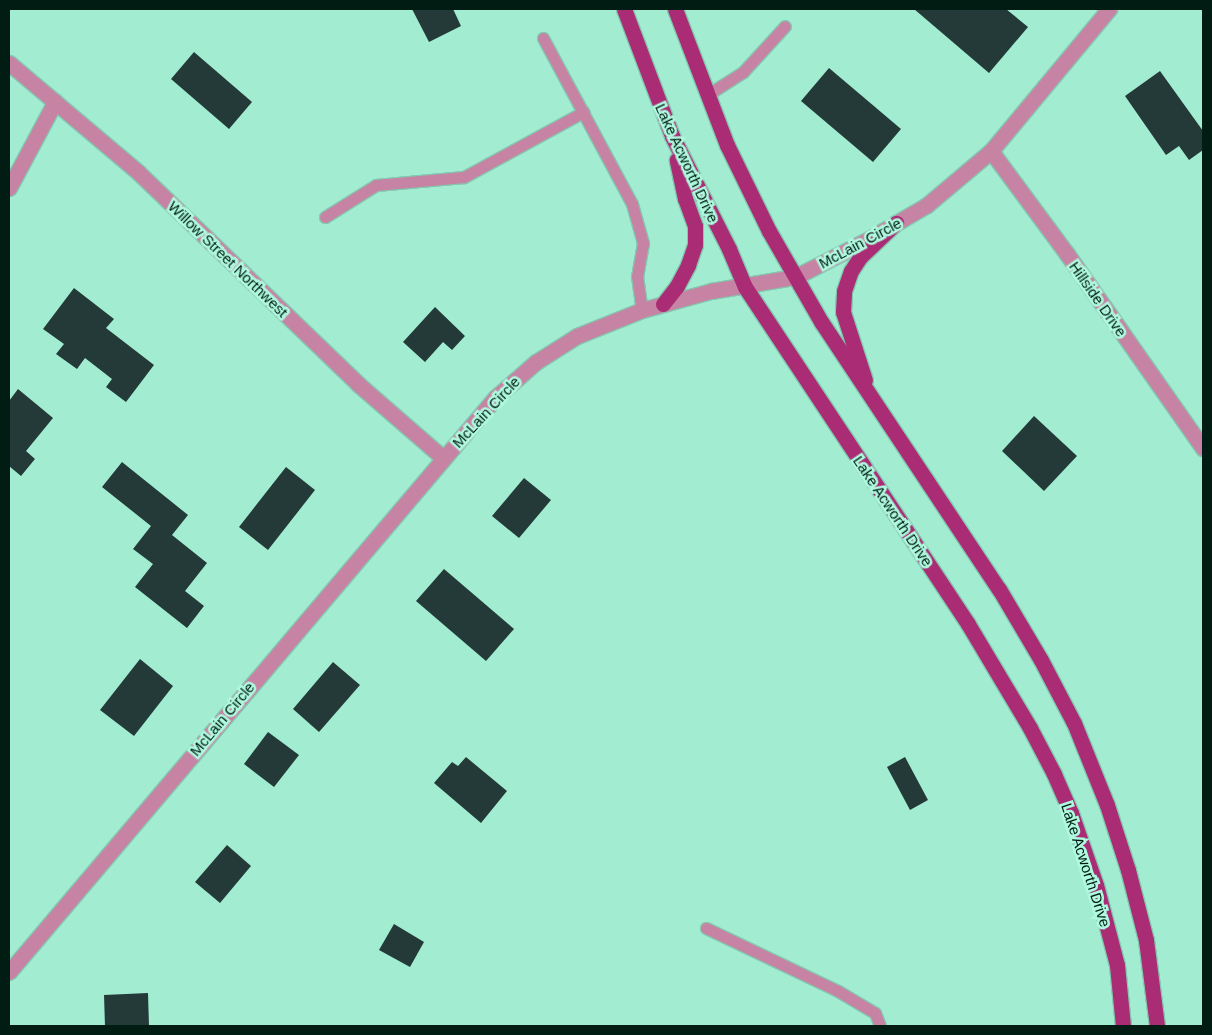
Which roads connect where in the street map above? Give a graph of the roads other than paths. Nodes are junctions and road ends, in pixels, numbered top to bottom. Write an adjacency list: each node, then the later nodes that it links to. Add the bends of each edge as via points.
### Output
1 (624, 9): 10 (main road, Lake Acworth Drive)
2 (675, 9): 7 (main road)
3 (1109, 9): 11 (street, McLain Circle)
4 (785, 26): 7 (lane, via 743,72)
5 (543, 38): 9 (lane)
6 (9, 63): 8 (street, Willow Street Northwest)
7 (707, 95): 15 (main road, via 756,205)
8 (55, 102): 12 (street); 21 (street, Willow Street Northwest, via 139,173 358,384)
9 (583, 112): 13 (lane, via 464,177 376,185); 18 (lane, via 632,204 643,243 637,276)
10 (672, 136): 16 (main road, Lake Acworth Drive); 17 (main road, via 694,226 695,245 677,286)
11 (991, 151): 14 (street, McLain Circle, via 927,205); 20 (street, Hillside Drive)
12 (9, 188)
13 (325, 218)
14 (896, 224): 15 (street, McLain Circle); 19 (main road, via 860,257 844,291 844,312)
15 (795, 277): 16 (street, McLain Circle); 19 (main road)
16 (745, 286): 17 (street, McLain Circle); 25 (main road, Lake Acworth Drive, via 968,624 1054,774 1096,885 1117,965)
17 (663, 304): 18 (street, McLain Circle)
18 (642, 310): 21 (street, McLain Circle, via 577,336 536,362 495,398)
19 (872, 400): 26 (main road, via 998,589 1074,723 1108,805 1128,870 1146,940)
20 (1203, 448)
21 (443, 458): 23 (street, McLain Circle)
22 (706, 928): 24 (lane, via 838,991 875,1013)
23 (9, 972)
24 (880, 1026)
25 (1123, 1026)
26 (1157, 1026)

